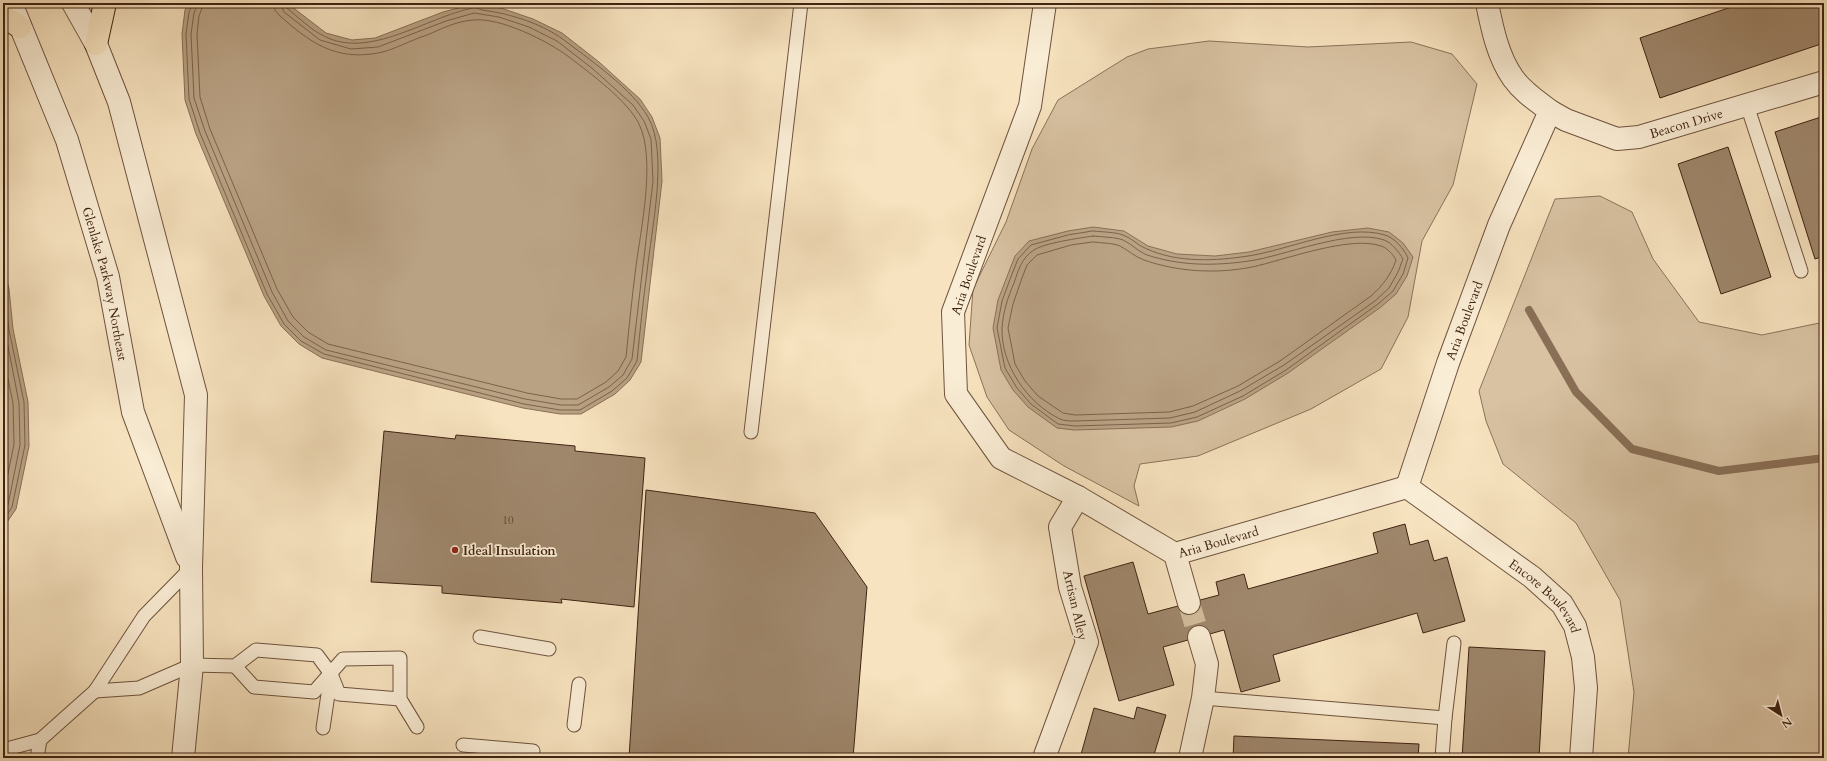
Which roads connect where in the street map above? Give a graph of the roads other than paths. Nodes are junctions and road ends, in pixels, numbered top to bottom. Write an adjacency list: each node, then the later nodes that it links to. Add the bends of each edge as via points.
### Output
1 (11, 3): 7 (street, Glenlake Parkway Northeast)
2 (73, 3): 8 (street, Glenlake Parkway Northeast)
3 (105, 3): 8 (main road)
4 (801, 3): 13 (lane)
5 (1045, 3): 15 (street, Aria Boulevard, via 1030,106 953,312 956,394 1002,458)
6 (1487, 3): 11 (street, via 1500,53 1513,78 1529,96)
7 (11, 21): 17 (street, Glenlake Parkway Northeast, via 67,140 108,277 133,412)
8 (96, 44): 17 (street, Glenlake Parkway Northeast, via 119,102 196,395)
9 (1824, 82): 10 (street, Beacon Drive)
10 (1747, 105): 11 (street, Beacon Drive, via 1664,131 1617,139 1566,120); 12 (lane)
11 (1550, 111): 14 (street, Aria Boulevard, via 1499,224 1448,363)
12 (1801, 271)
13 (751, 432)
14 (1407, 487): 16 (street, Aria Boulevard); 43 (street, Encore Boulevard, via 1532,577 1562,604 1575,626 1583,658 1586,688)
15 (1078, 498): 16 (street, Aria Boulevard); 40 (street, Artisan Alley, via 1060,527 1070,587 1087,642)
16 (1175, 554): 18 (street)
17 (191, 568): 23 (street, Glenlake Parkway Northeast); 27 (lane, via 144,616)
18 (1189, 603)
19 (480, 637): 22 (lane)
20 (1200, 637): 28 (street, via 1207,664)
21 (1454, 643): 30 (lane)
22 (549, 649)
23 (192, 666): 24 (lane); 27 (lane, via 139,688); 39 (street, Glenlake Parkway Northeast)
24 (235, 666): 25 (lane, via 256,650 317,655); 25 (lane, via 254,687 314,692)
25 (330, 674): 29 (lane, via 339,694); 29 (lane, via 343,659 400,658); 33 (lane)
26 (579, 684): 31 (lane)
27 (95, 691): 34 (lane)
28 (1203, 698): 30 (lane); 41 (street)
29 (400, 700): 32 (lane)
30 (1445, 718): 42 (lane)
31 (574, 725)
32 (417, 727)
33 (324, 728)
34 (40, 740): 36 (lane); 38 (lane)
35 (463, 745): 37 (lane)
36 (3, 750)
37 (533, 751)
38 (37, 758)
39 (183, 758)
40 (1044, 758)
41 (1190, 758)
42 (1442, 758)
43 (1581, 758)

